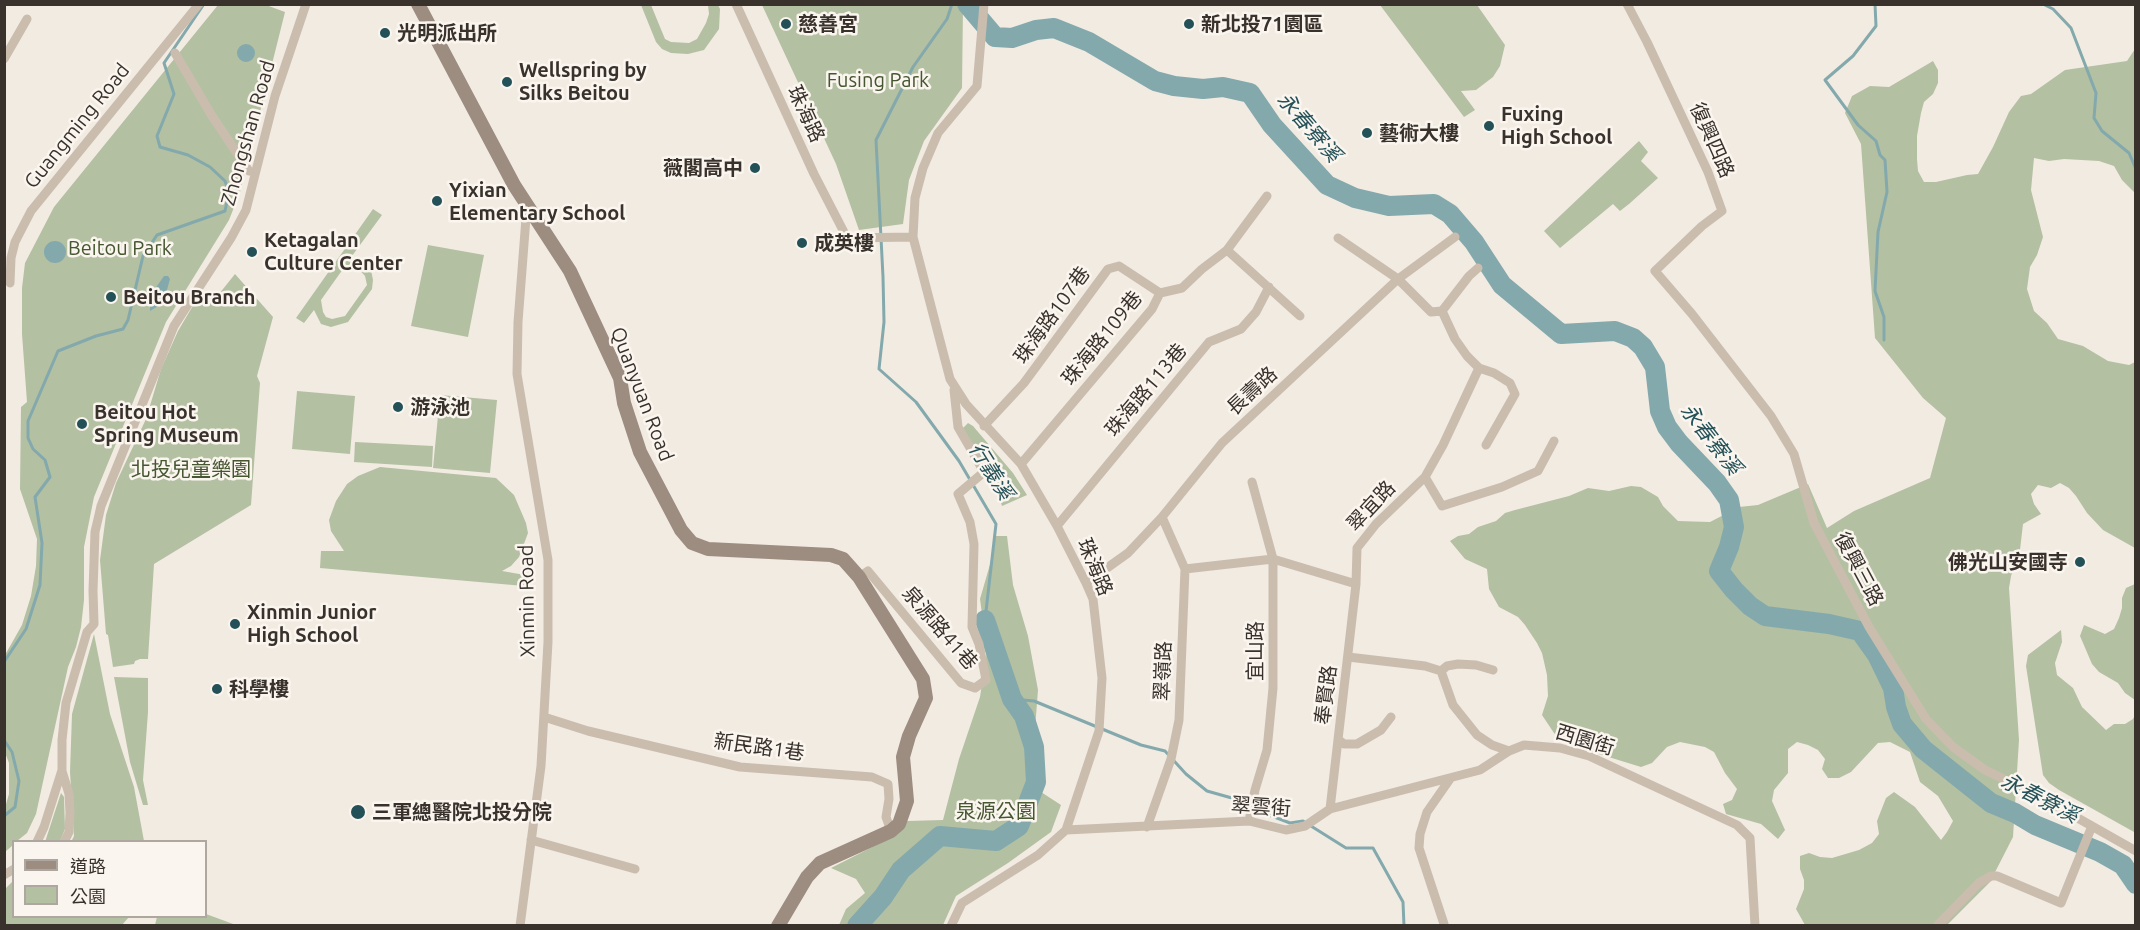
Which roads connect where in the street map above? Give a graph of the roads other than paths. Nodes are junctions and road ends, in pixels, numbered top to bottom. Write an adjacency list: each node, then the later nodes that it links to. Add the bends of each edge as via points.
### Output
1 (199, 4): 20 (street, Guangming Road, via 31,211 15,242)
2 (306, 4): 47 (street, Zhongshan Road, via 275,96 246,210 174,327 101,506 94,532 94,624 87,632 66,703)
3 (418, 4): 12 (street, Quanyuan Road)
4 (736, 4): 13 (street, 珠海路, via 847,238)
5 (1627, 4): 18 (street, 復興四路, via 1708,172 1722,212)
6 (984, 5): 13 (street, 珠海路, via 977,86 938,133 923,168 915,198)
7 (27, 19): 9 (street)
8 (176, 53): 10 (street)
9 (4, 59)
10 (249, 171)
11 (1267, 196): 16 (street, 珠海路109巷)
12 (527, 205): 37 (street, Quanyuan Road, via 570,271 620,378 640,452 688,540 708,549 831,555 843,559); 43 (street, Xinmin Road, via 517,374 548,560)
13 (913, 237): 26 (street, 珠海路)
14 (1455, 237): 19 (street, 長壽路)
15 (1338, 238): 19 (street)
16 (1227, 250): 21 (street); 22 (street, 珠海路109巷, via 1182,288)
17 (1478, 268): 23 (street)
18 (1655, 272): 51 (street, 復興三路, via 1771,416 1794,454 1814,523 1869,627 1926,719 1953,747 1985,770)
19 (1398, 279): 23 (street, via 1431,312); 33 (street, 長壽路, via 1222,442)
20 (10, 283)
21 (1269, 287): 24 (street); 34 (street, 珠海路113巷, via 1256,312 1241,329 1209,342)
22 (1160, 293): 27 (street, 珠海路107巷, via 1119,266 1108,268 1024,383); 30 (street, 珠海路109巷, via 1152,309)
23 (1442, 311): 25 (street, via 1455,339)
24 (1300, 316)
25 (1479, 368): 29 (street, via 1510,383 1515,394); 31 (street, 翠宜路)
26 (954, 387): 27 (street, 珠海路); 37 (street, 泉源路41巷, via 958,427 984,472 958,494 974,544 972,627 986,680 975,688 962,683 868,571)
27 (984, 426): 30 (street, 珠海路)
28 (1554, 441): 31 (street, via 1538,471 1442,506)
29 (1486, 445)
30 (1021, 464): 34 (street, 珠海路)
31 (1425, 477): 39 (street, 翠宜路, via 1357,548)
32 (1252, 482): 35 (street, 宜山路)
33 (1162, 517): 36 (street, 翠嶺路); 38 (street, 長壽路, via 1128,553)
34 (1057, 526): 38 (street, 珠海路)
35 (1273, 559): 36 (street); 39 (street); 50 (street, 宜山路, via 1273,688 1267,750)
36 (1185, 569): 52 (street, 翠嶺路, via 1179,720 1171,759)
37 (859, 577): 54 (street, Quanyuan Road, via 923,679 926,690 924,706 903,757 905,808 899,824)
38 (1086, 584): 53 (street, 珠海路, via 1093,599 1102,678 1099,731)
39 (1356, 584): 40 (street, 奉賢路)
40 (1348, 657): 42 (street); 45 (street, 奉賢路)
41 (1493, 670): 42 (street, via 1458,664)
42 (1441, 671): 46 (street, via 1454,705 1477,735)
43 (544, 717): 54 (street, 新民路1巷, via 740,767 872,777 888,784 886,817); 57 (street, Xinmin Road)
44 (1391, 717): 45 (street, via 1381,730 1357,744)
45 (1339, 740): 49 (street, 奉賢路)
46 (1509, 751): 48 (street, 翠雲街, via 1480,770); 64 (street, 西園街, via 1524,745 1560,748 1589,756 1737,825 1750,838)
47 (62, 770): 55 (street, Zhongshan Road); 56 (street, via 70,813)
48 (1450, 779): 49 (street, 翠雲街); 60 (street, via 1427,812 1419,848)
49 (1330, 809): 50 (street, 翠雲街, via 1305,826 1286,830)
50 (1249, 820): 52 (street, 翠雲街)
51 (2092, 826): 58 (street, 復興三路); 65 (street, via 2061,903 1991,876 1979,883)
52 (1147, 827): 53 (street, 翠雲街)
53 (1066, 830): 63 (street, 珠海路, via 1038,855 962,903)
54 (891, 831): 62 (street, via 820,863 807,877)
55 (39, 840)
56 (65, 840)
57 (531, 840): 59 (street); 61 (street, Xinmin Road)
58 (2136, 851)
59 (635, 869)
60 (1444, 924)
61 (520, 926)
62 (778, 926)
63 (951, 926)
64 (1755, 926)
65 (1937, 926)

